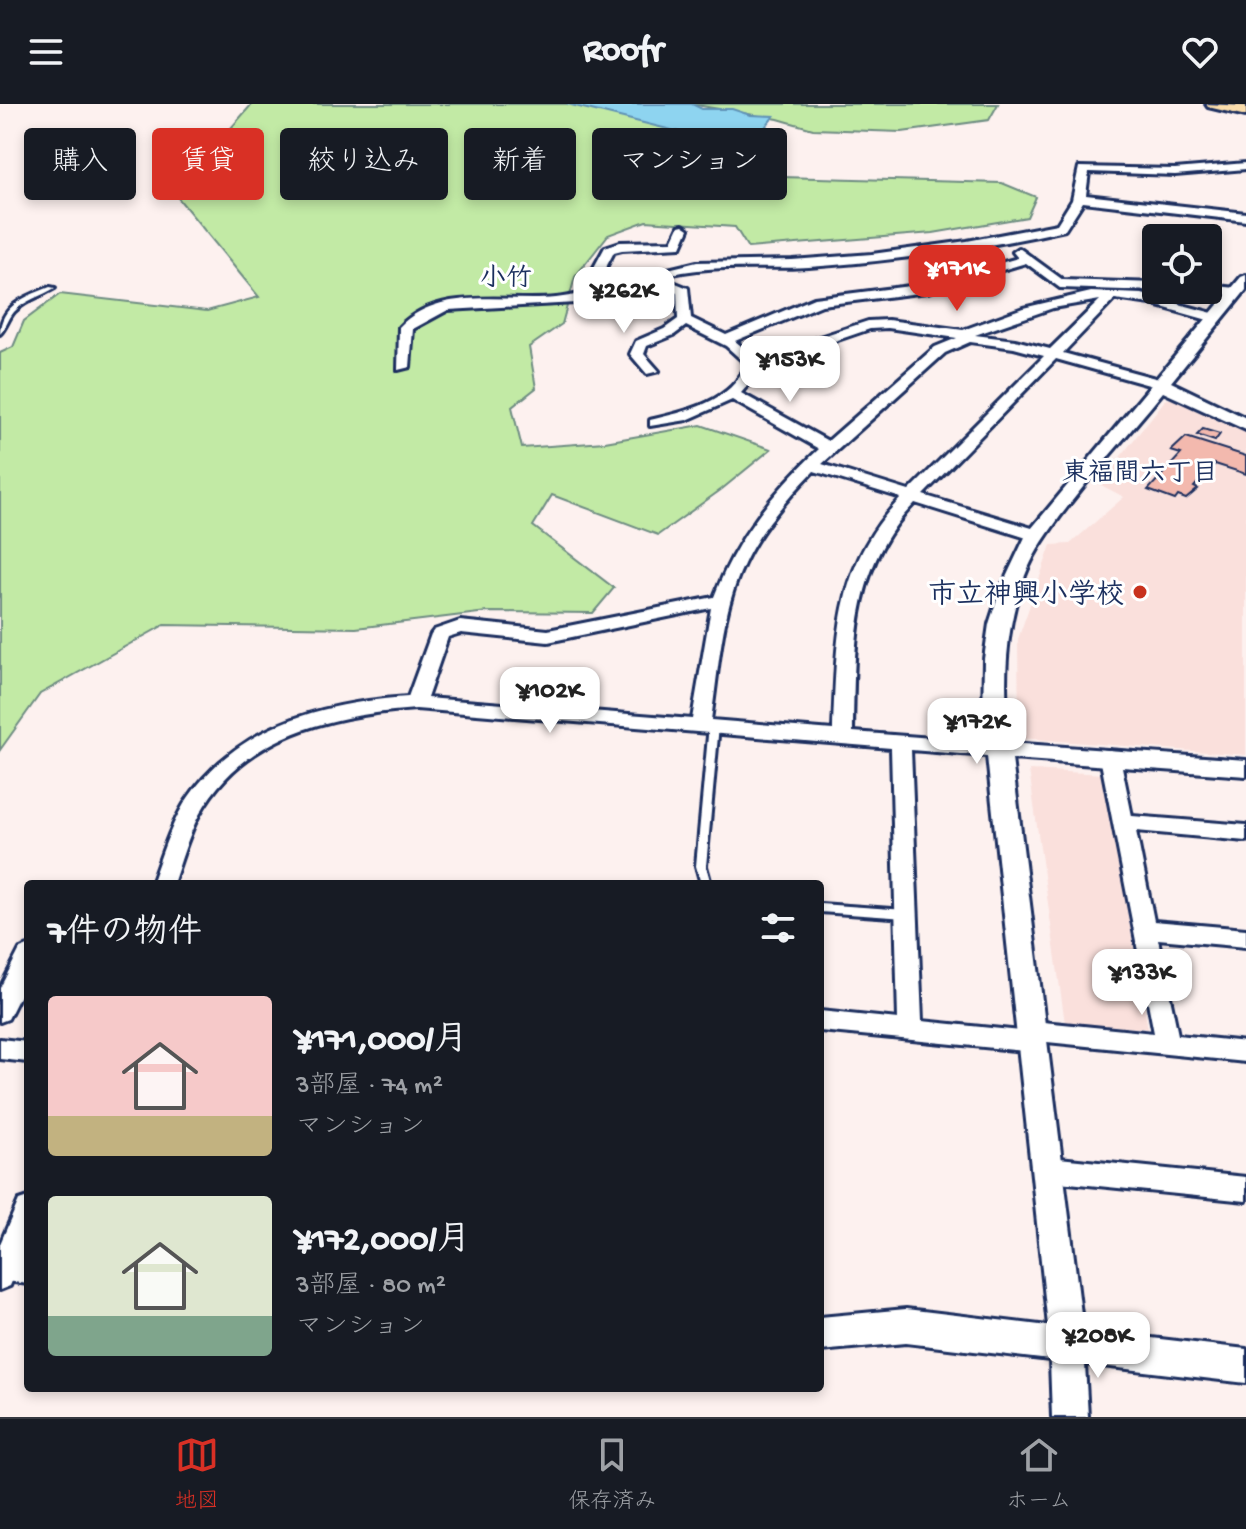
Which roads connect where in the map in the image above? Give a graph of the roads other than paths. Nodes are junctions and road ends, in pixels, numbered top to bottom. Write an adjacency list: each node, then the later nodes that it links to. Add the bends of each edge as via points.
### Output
1 (1213, 104): 2 (main road)
2 (1246, 111)
3 (1246, 166): 4 (street, via 1175,172 1083,169)
4 (1080, 198): 5 (street); 7 (street, via 1061,227)
5 (1246, 217)
6 (683, 229): 10 (street, via 677,244 609,250 598,271 601,276)
7 (1009, 238): 8 (street); 9 (street, via 933,252 695,266)
8 (1027, 259): 11 (street, via 1060,284); 19 (street, via 927,288 819,301)
9 (651, 277): 10 (street); 16 (street, via 683,291)
10 (631, 281): 22 (street, via 575,299 473,302 433,309 406,327)
11 (1142, 287)
12 (52, 288): 17 (lane, via 24,299 5,315)
13 (1240, 293): 15 (street)
14 (1111, 296): 15 (street); 18 (street, via 1027,311 969,331); 20 (street)
15 (1215, 318): 24 (street)
16 (685, 320): 19 (street); 23 (street, via 641,344 637,354)
17 (0, 332)
18 (968, 338): 20 (street); 21 (street, via 943,330 868,325); 28 (street, via 940,350)
19 (725, 340): 21 (street)
20 (1053, 354): 24 (street); 30 (street)
21 (753, 364): 25 (street, via 744,383)
22 (403, 367)
23 (652, 371)
24 (1161, 384): 27 (street); 31 (street)
25 (731, 393): 26 (street, via 687,417); 28 (street)
26 (655, 423)
27 (1246, 425)
28 (830, 449): 29 (street)
29 (813, 466): 30 (street); 32 (street, via 743,547)
30 (913, 496): 31 (street); 35 (street, via 887,522 863,566 847,624)
31 (1036, 535): 37 (street, via 1000,623 995,668)
32 (721, 601): 33 (street, via 548,636 450,630 440,634); 34 (street)
33 (416, 703): 34 (street); 42 (street, via 321,714 250,744 215,776 191,810)
34 (708, 725): 35 (street); 43 (lane, via 701,866)
35 (843, 737): 36 (street)
36 (901, 742): 37 (street); 45 (street)
37 (999, 750): 38 (street); 52 (street)
38 (1110, 757): 39 (street); 40 (street)
39 (1246, 768)
40 (1124, 823): 41 (street); 46 (street)
41 (1246, 833)
42 (160, 880)
43 (705, 880)
44 (824, 908): 45 (lane)
45 (908, 914): 51 (street)
46 (1145, 929): 47 (street); 53 (street)
47 (1246, 938)
48 (24, 963): 49 (street)
49 (0, 1012)
50 (824, 1021): 51 (street)
51 (910, 1029): 52 (street)
52 (1034, 1036): 53 (street); 57 (street)
53 (1168, 1044): 56 (street)
54 (0, 1049): 55 (street)
55 (24, 1052)
56 (1246, 1052)
57 (1049, 1169): 58 (street); 62 (street)
58 (1246, 1189)
59 (24, 1221): 60 (street)
60 (8, 1268)
61 (824, 1334): 62 (street, via 906,1326)
62 (1067, 1345): 63 (street); 64 (street)
63 (1246, 1366)
64 (1070, 1417)

